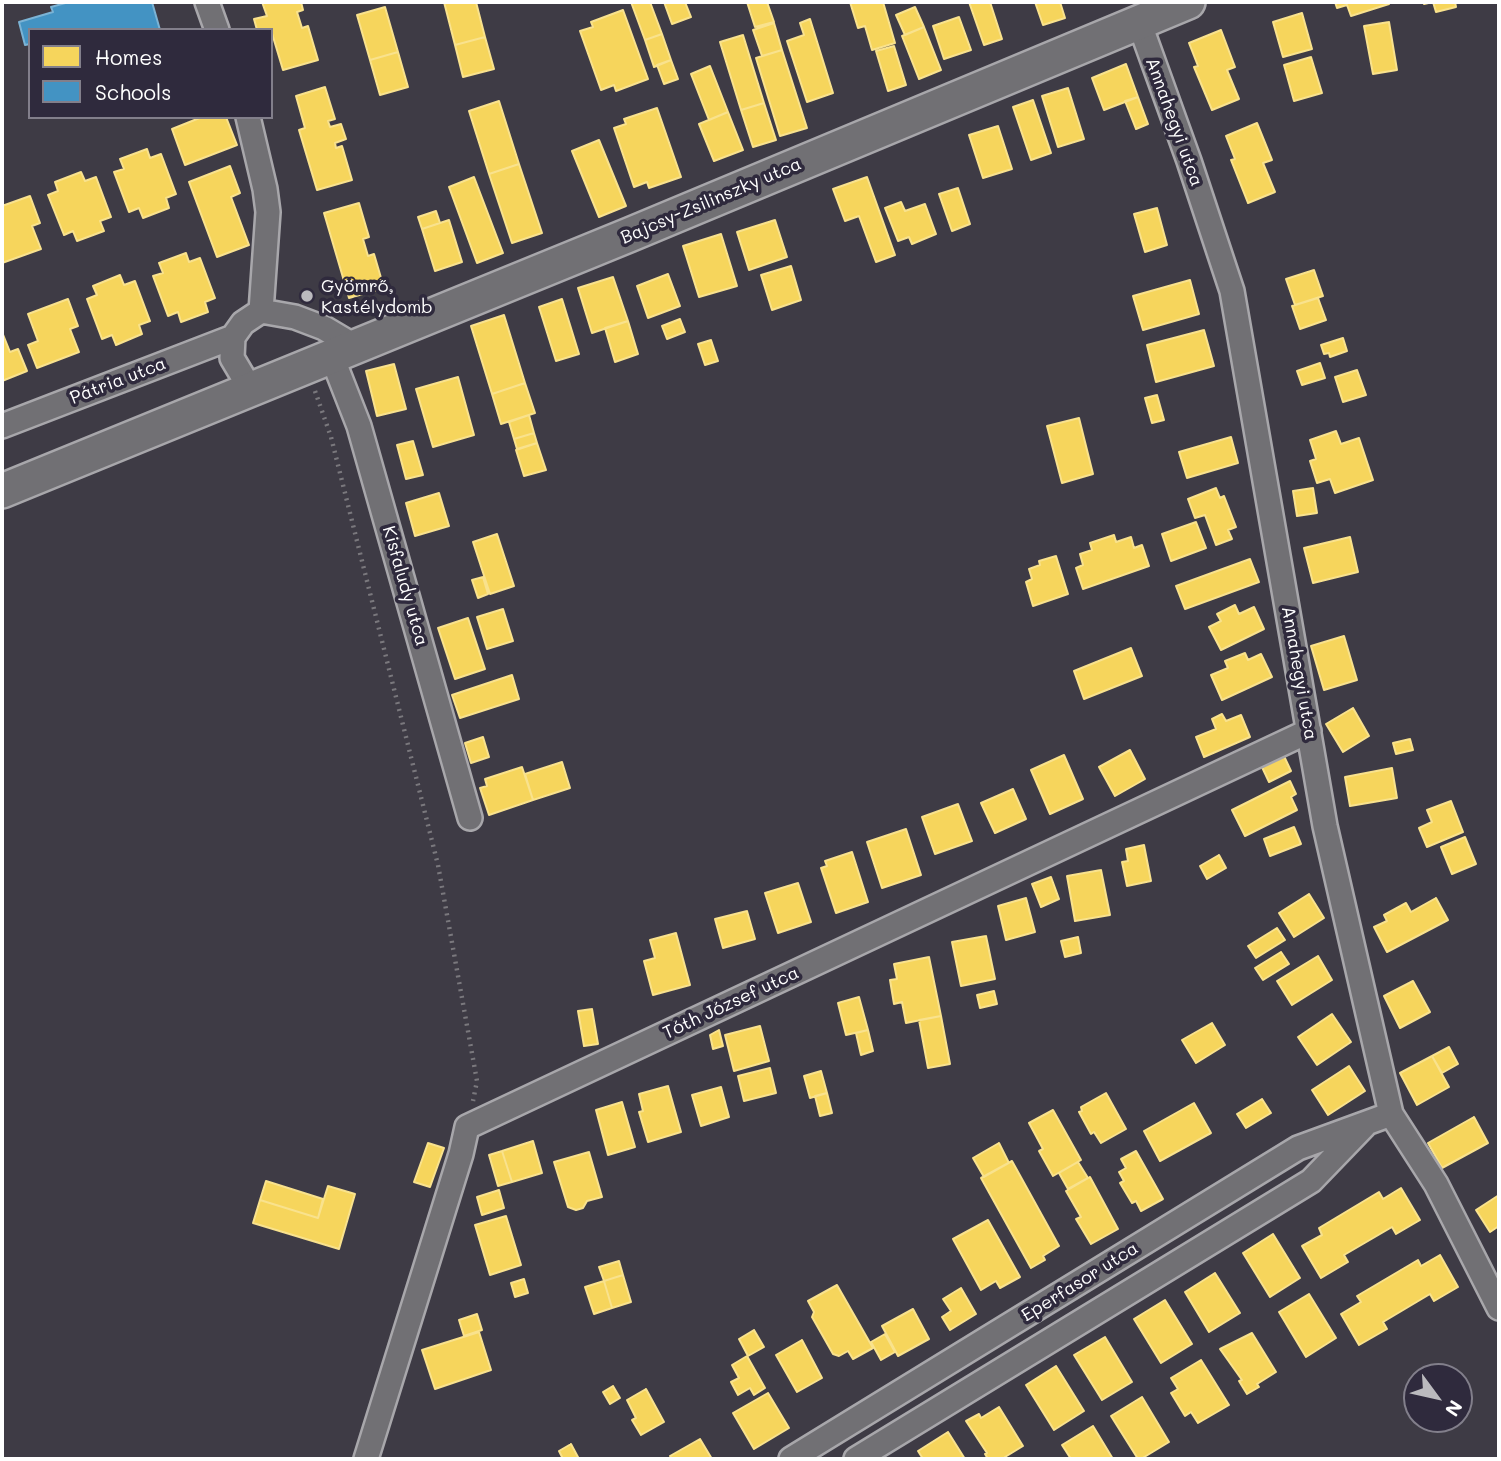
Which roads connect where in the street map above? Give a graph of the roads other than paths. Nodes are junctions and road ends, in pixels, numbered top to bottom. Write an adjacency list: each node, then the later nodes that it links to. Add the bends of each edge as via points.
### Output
1 (207, 2): 4 (street)
2 (1188, 2): 3 (main road, Bajcsy-Zsilinszky utca)
3 (1139, 22): 8 (main road, Bajcsy-Zsilinszky utca); 12 (street, Annahegyi utca, via 1231,291)
4 (215, 28)
5 (248, 119): 6 (street, via 268,212)
6 (261, 311): 7 (street); 8 (street, via 324,328)
7 (233, 337): 9 (street, via 232,358); 10 (street, Pátria utca)
8 (332, 357): 9 (main road, Bajcsy-Zsilinszky utca); 13 (street, Kisfaludy utca, via 359,426)
9 (242, 394): 11 (main road, Bajcsy-Zsilinszky utca)
10 (2, 426)
11 (2, 491)
12 (1309, 731): 14 (street, Annahegyi utca, via 1325,827); 18 (street, Tóth József utca, via 467,1127)
13 (470, 818)
14 (1391, 1114): 15 (street, Eperfasor utca); 16 (street, Annahegyi utca, via 1436,1184)
15 (1369, 1121): 17 (street, Eperfasor utca, via 1298,1148); 19 (street, Eperfasor utca, via 1311,1181)
16 (1499, 1308)
17 (797, 1458)
18 (366, 1459)
19 (856, 1459)

